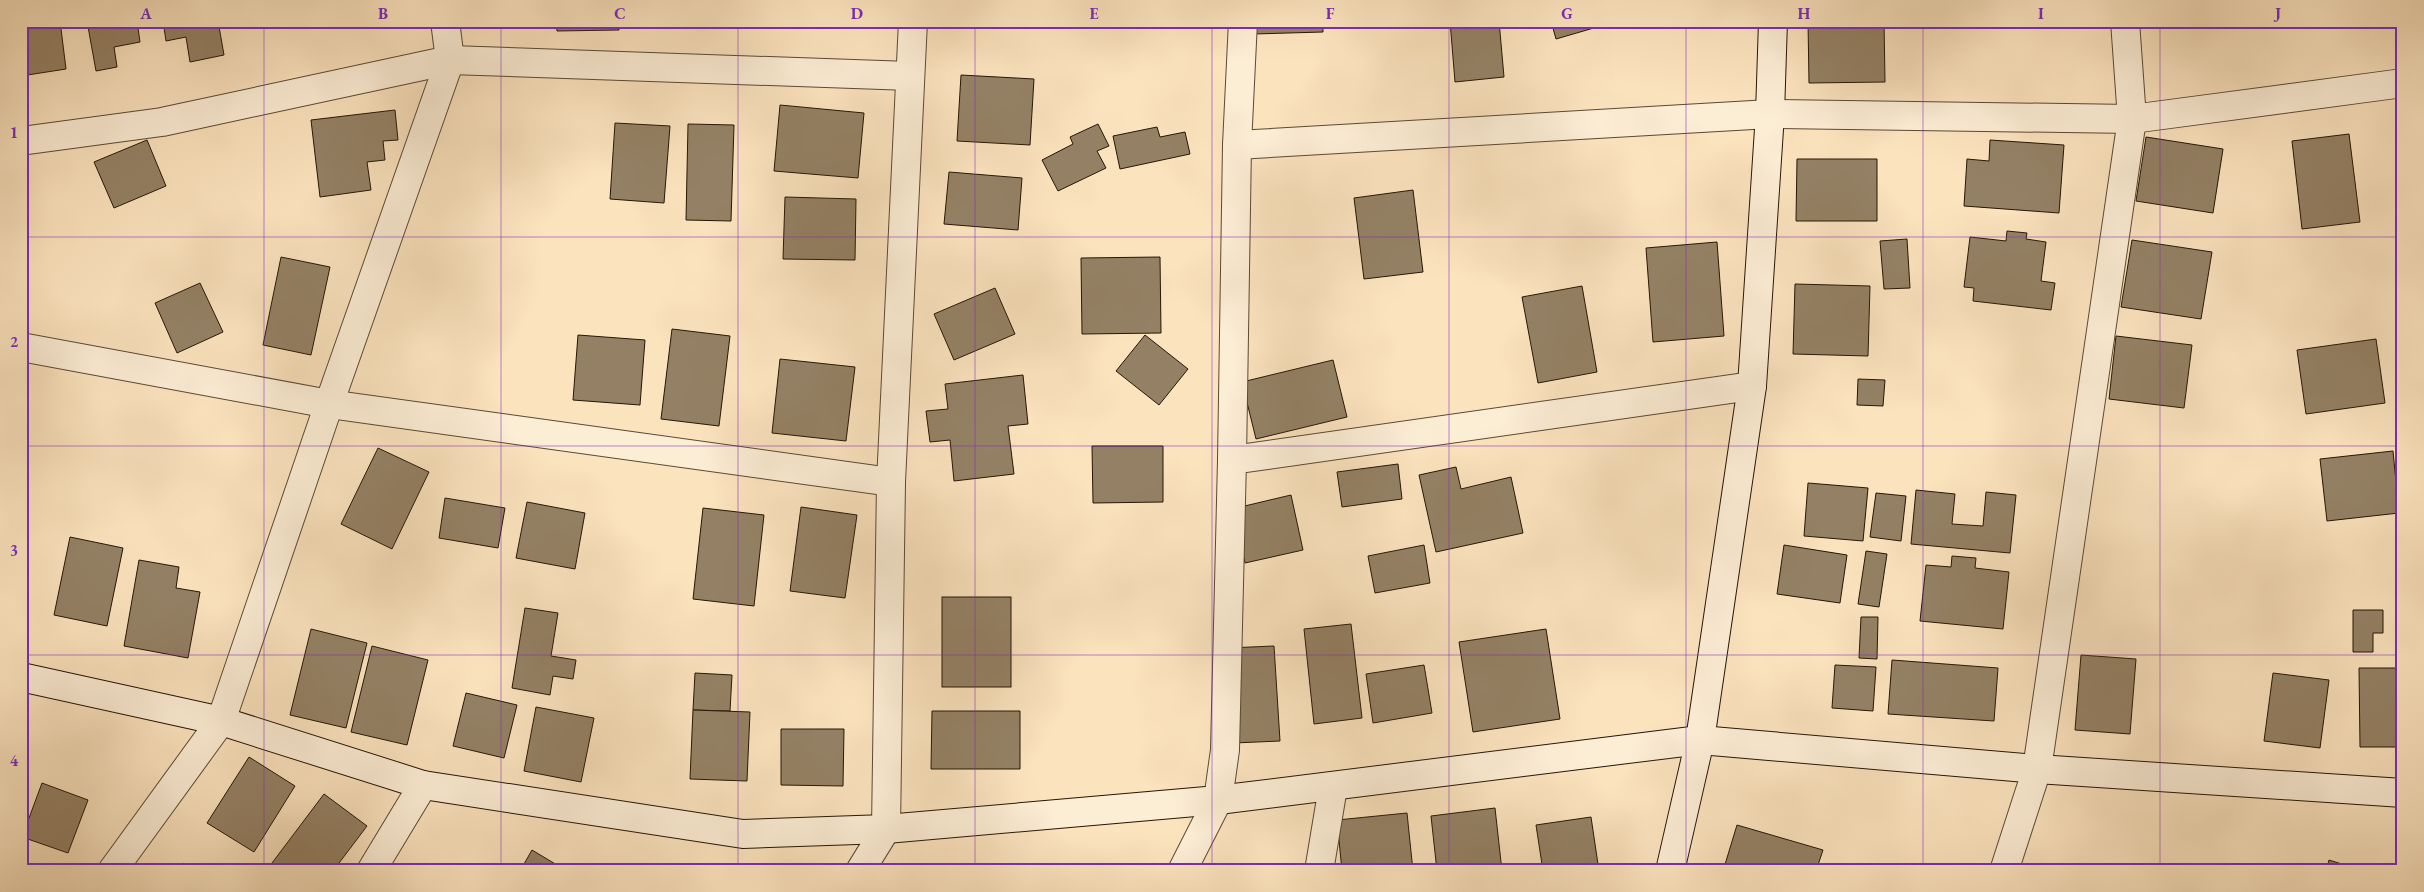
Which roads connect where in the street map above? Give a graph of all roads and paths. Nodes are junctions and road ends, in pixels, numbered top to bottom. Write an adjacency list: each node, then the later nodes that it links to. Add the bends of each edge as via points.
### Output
1 (445, 21): 6 (street)
2 (912, 21): 7 (street)
3 (1243, 21): 12 (street)
4 (1773, 21): 9 (street)
5 (2125, 21): 10 (street)
6 (450, 60): 7 (street); 11 (street, via 162,122); 15 (street)
7 (910, 76): 17 (street)
8 (2403, 83): 10 (street)
9 (1770, 114): 10 (street); 12 (street); 14 (street)
10 (2132, 119): 21 (street)
11 (21, 141)
12 (1236, 145): 16 (street)
13 (21, 347): 15 (street)
14 (1752, 386): 16 (street); 20 (street)
15 (329, 404): 17 (street); 19 (street)
16 (1232, 460): 25 (street, via 1225,750)
17 (891, 482): 26 (street)
18 (21, 677): 19 (street)
19 (221, 721): 22 (street); 27 (street)
20 (1700, 740): 21 (street); 23 (street); 32 (street)
21 (2037, 769): 24 (street); 33 (street)
22 (424, 785): 26 (street, via 743,834); 28 (street)
23 (1333, 787): 25 (street); 31 (street)
24 (2403, 793)
25 (1218, 800): 26 (street); 30 (street)
26 (886, 829): 29 (street)
27 (112, 871)
28 (370, 871)
29 (860, 871)
30 (1182, 871)
31 (1319, 871)
32 (1670, 871)
33 (2004, 871)

